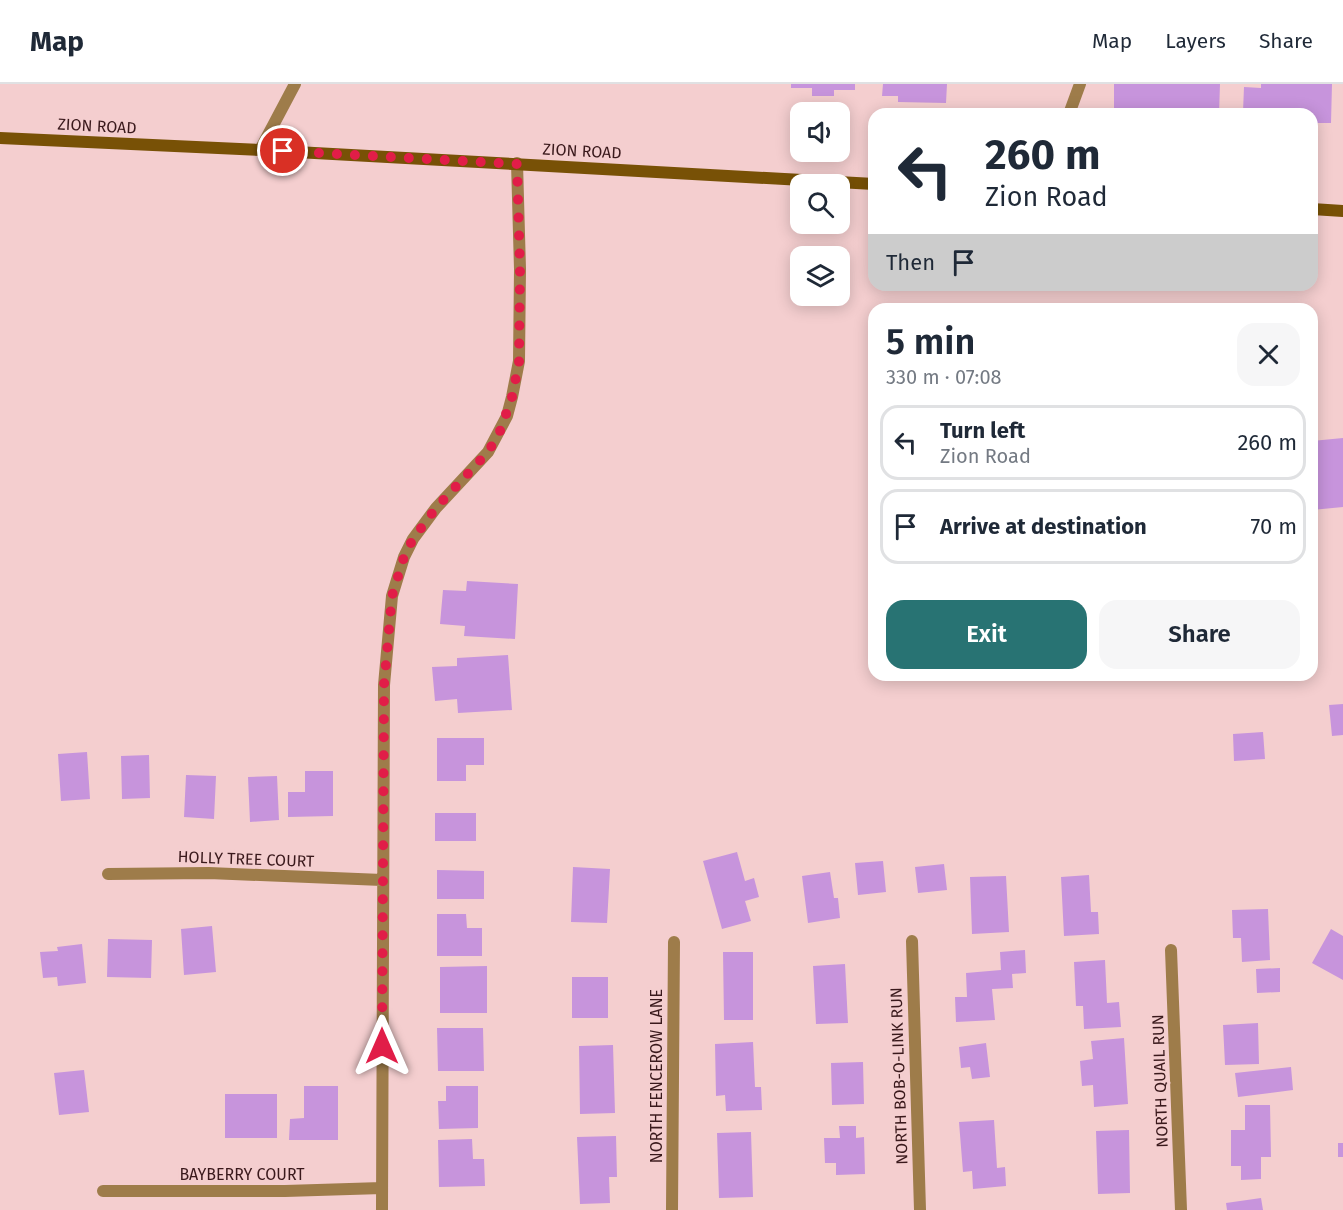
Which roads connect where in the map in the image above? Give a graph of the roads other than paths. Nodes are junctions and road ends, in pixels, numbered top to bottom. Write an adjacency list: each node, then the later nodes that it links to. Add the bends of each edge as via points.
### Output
1 (295, 84): 5 (street)
2 (1080, 84): 3 (street)
3 (1071, 108)
4 (0, 138): 5 (main road, ZION ROAD)
5 (260, 150): 6 (main road, ZION ROAD)
6 (517, 164): 7 (main road, ZION ROAD); 11 (street, via 519,362 512,397 488,452 413,539 392,596 384,685)
7 (868, 184)
8 (1318, 209): 9 (main road)
9 (1343, 211)
10 (108, 874): 11 (street, HOLLY TREE COURT, via 209,873)
11 (382, 880): 15 (street)
12 (912, 941): 19 (street, NORTH BOB-O-LINK RUN)
13 (674, 942): 18 (street, NORTH FENCEROW LANE)
14 (1171, 950): 20 (street, NORTH QUAIL RUN)
15 (382, 1188): 16 (street, BAYBERRY COURT); 17 (street)
16 (103, 1191)
17 (382, 1210)
18 (672, 1210)
19 (920, 1210)
20 (1181, 1210)

